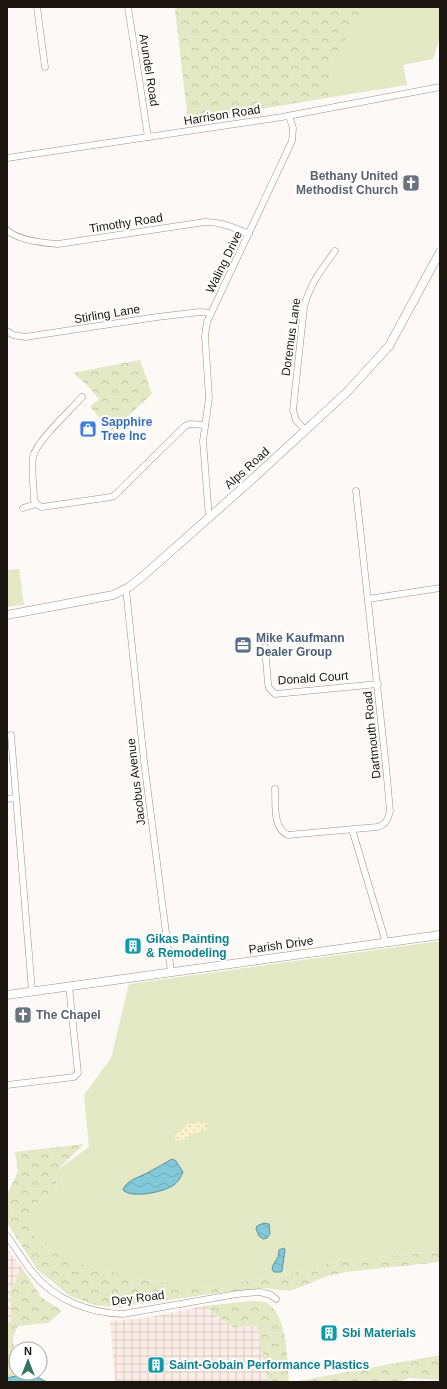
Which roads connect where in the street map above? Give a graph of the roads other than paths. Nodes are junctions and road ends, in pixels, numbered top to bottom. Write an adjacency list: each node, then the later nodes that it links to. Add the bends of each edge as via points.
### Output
1 (37, 7): 3 (street)
2 (128, 7): 6 (street, Arundel Road)
3 (45, 67)
4 (440, 87): 5 (street, Harrison Road)
5 (289, 116): 6 (street, Harrison Road); 9 (street, Waling Drive, via 293,128 292,141)
6 (148, 137): 7 (street, Harrison Road)
7 (7, 158)
8 (7, 230): 9 (street, Timothy Road, via 16,236 49,244 206,222 218,222)
9 (249, 234): 12 (street, Waling Drive)
10 (335, 251): 16 (street, Doremus Lane, via 316,277 304,307 293,410 296,420)
11 (440, 252): 16 (main road, Alps Road, via 389,346 347,392)
12 (211, 313): 13 (street, Stirling Lane, via 157,317 25,337); 15 (street, Waling Drive, via 205,336 209,398)
13 (7, 331)
14 (82, 397): 18 (street, via 35,451 32,465)
15 (205, 425): 18 (street, via 185,426 111,497 42,507); 20 (street, Waling Drive, via 203,449)
16 (305, 430): 20 (main road, Alps Road)
17 (356, 491): 23 (street, Dartmouth Road)
18 (36, 504): 19 (street)
19 (23, 508)
20 (209, 518): 22 (main road, Alps Road)
21 (440, 588): 23 (street)
22 (126, 589): 24 (main road, Alps Road, via 102,598); 34 (street, Jacobus Avenue, via 144,761)
23 (368, 599): 26 (street, Dartmouth Road)
24 (7, 615)
25 (265, 647): 26 (street, Donald Court, via 268,684 275,694)
26 (378, 684): 31 (street, Dartmouth Road, via 390,810 381,826)
27 (11, 735): 29 (street)
28 (275, 789): 31 (street, via 277,821 284,834 290,836)
29 (16, 798): 30 (street); 36 (street)
30 (7, 799)
31 (352, 829): 33 (street)
32 (440, 935): 33 (main road, Parish Drive)
33 (386, 943): 34 (main road, Parish Drive)
34 (171, 972): 35 (main road, Parish Drive)
35 (69, 986): 36 (main road, Parish Drive); 38 (street, via 78,1073 74,1077)
36 (32, 991): 37 (main road, Parish Drive)
37 (7, 995)
38 (7, 1085)
39 (7, 1236): 40 (street, Dey Road, via 26,1264 45,1285 68,1301 88,1309 123,1314 260,1292)
40 (276, 1299)

